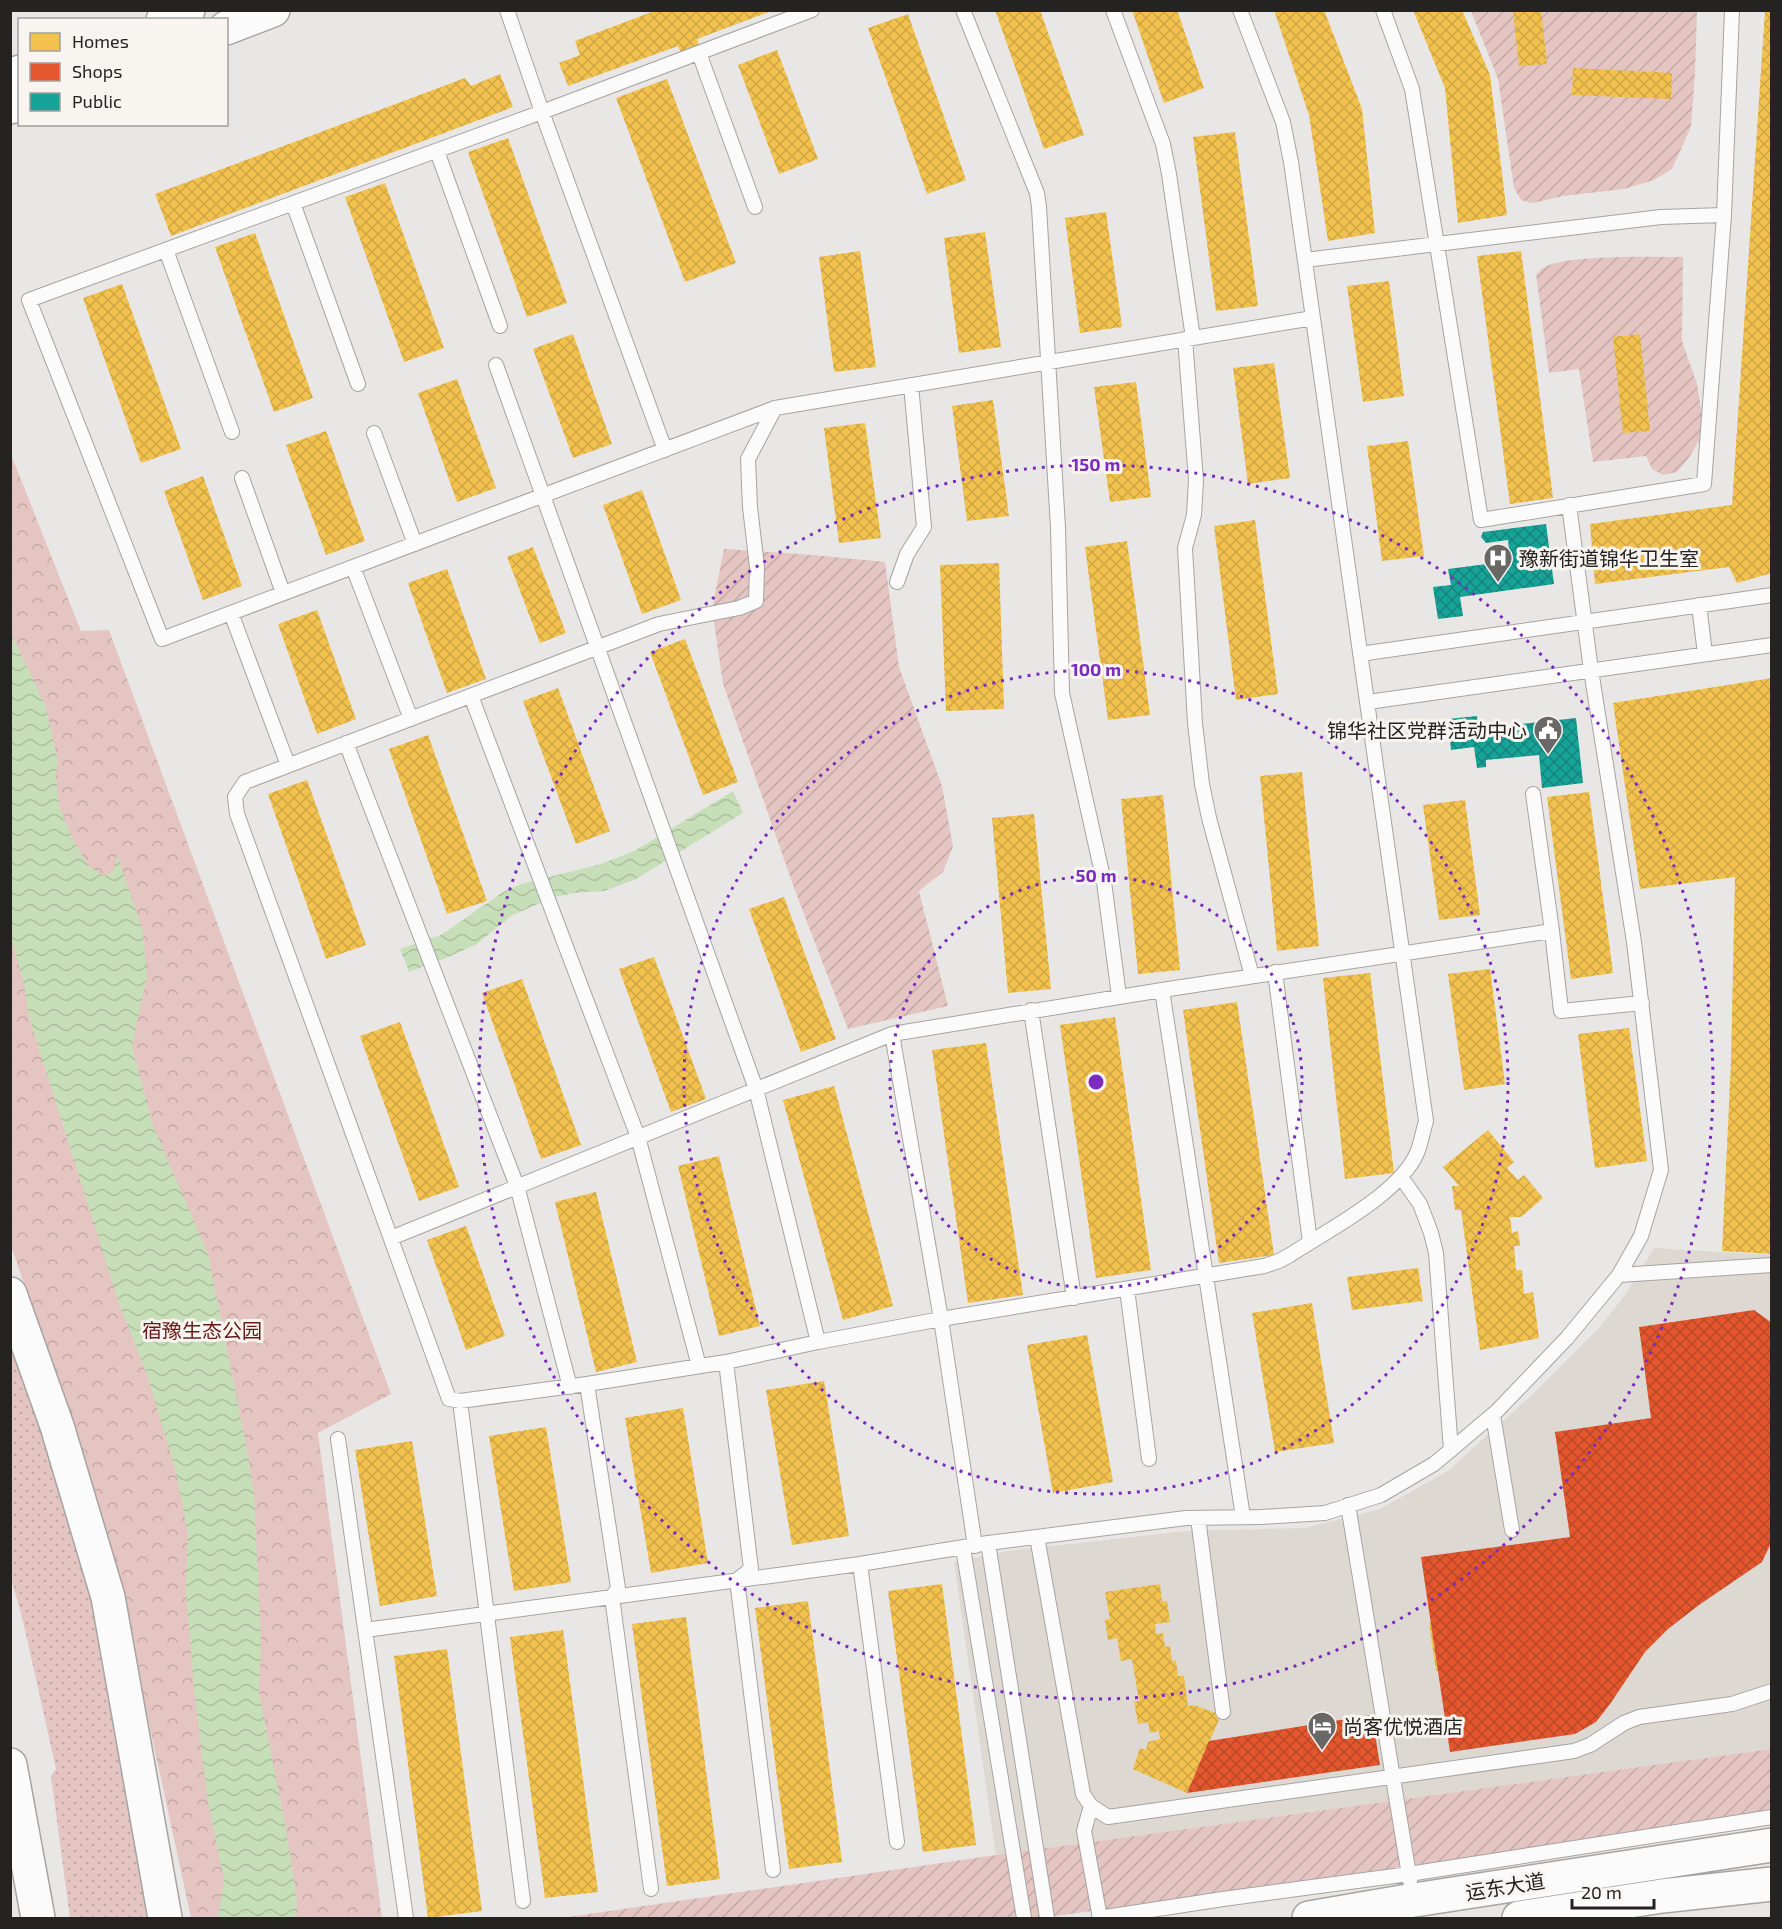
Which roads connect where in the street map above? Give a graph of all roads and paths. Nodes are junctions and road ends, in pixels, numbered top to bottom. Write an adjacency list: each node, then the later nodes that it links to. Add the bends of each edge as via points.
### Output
1 (188, 10): 10 (main road)
2 (273, 10): 11 (main road)
3 (507, 10): 13 (lane)
4 (812, 10): 12 (lane)
5 (963, 10): 24 (lane, via 1037,193)
6 (1113, 10): 23 (lane, via 1162,144 1169,174)
7 (1240, 10): 20 (lane, via 1283,122)
8 (1383, 10): 18 (lane, via 1412,89)
9 (1732, 10): 17 (lane)
10 (168, 18)
11 (228, 27)
12 (699, 53): 13 (lane); 16 (lane)
13 (542, 112): 14 (lane); 31 (lane)
14 (437, 151): 15 (lane); 22 (lane)
15 (293, 203): 19 (lane); 26 (lane)
16 (755, 207)
17 (1724, 215): 18 (lane, via 1661,217); 34 (lane, via 1704,484)
18 (1437, 244): 20 (lane); 34 (lane, via 1481,520)
19 (166, 250): 29 (lane); 41 (lane, via 29,300 162,639)
20 (1305, 260): 21 (lane)
21 (1313, 318): 23 (lane); 45 (lane)
22 (500, 326)
23 (1189, 339): 24 (lane); 57 (lane, via 1196,480 1194,515 1185,548 1195,723 1209,818)
24 (1049, 362): 27 (lane); 59 (lane, via 1062,693 1104,882)
25 (496, 365): 33 (lane)
26 (358, 384)
27 (911, 386): 28 (lane); 37 (lane, via 924,527 907,554)
28 (775, 408): 31 (lane); 44 (lane, via 748,459 756,601 659,624)
29 (232, 432)
30 (374, 433): 35 (lane)
31 (666, 450): 33 (lane)
32 (242, 478): 38 (lane)
33 (543, 496): 35 (lane); 44 (lane)
34 (1569, 506): 42 (lane)
35 (415, 544): 36 (lane)
36 (353, 567): 38 (lane); 50 (lane)
37 (897, 582)
38 (283, 593): 41 (lane)
39 (1772, 595): 40 (lane)
40 (1700, 605): 42 (lane); 46 (lane)
41 (231, 613): 52 (lane)
42 (1586, 622): 45 (lane); 47 (lane)
43 (1772, 645): 46 (lane)
44 (599, 647): 48 (lane); 63 (lane)
45 (1360, 654): 49 (lane)
46 (1705, 654): 47 (lane)
47 (1591, 670): 49 (lane); 60 (lane)
48 (471, 696): 50 (lane); 64 (lane)
49 (1368, 702): 55 (lane)
50 (411, 719): 51 (lane)
51 (346, 743): 52 (lane); 66 (lane)
52 (288, 765): 67 (lane, via 245,782 235,797 237,814)
53 (1533, 794): 54 (lane)
54 (1552, 931): 55 (lane); 60 (lane, via 1561,1011)
55 (1402, 952): 56 (lane); 65 (lane, via 1426,1121 1417,1153)
56 (1275, 972): 57 (lane); 68 (lane)
57 (1252, 976): 58 (lane)
58 (1162, 990): 59 (lane); 71 (lane)
59 (1119, 996): 61 (lane)
60 (1642, 1003): 70 (lane, via 1661,1170 1641,1236)
61 (1031, 1010): 62 (lane); 74 (lane)
62 (892, 1034): 63 (lane); 75 (lane)
63 (756, 1089): 64 (lane); 76 (lane)
64 (638, 1137): 66 (lane); 78 (lane)
65 (1401, 1177): 68 (lane, via 1370,1204); 84 (lane, via 1420,1204 1436,1253)
66 (517, 1186): 67 (lane); 80 (lane)
67 (391, 1238): 81 (lane, via 449,1399)
68 (1310, 1242): 71 (lane, via 1264,1266)
69 (1772, 1265): 70 (lane)
70 (1619, 1275): 82 (lane, via 1567,1338)
71 (1205, 1276): 72 (lane); 87 (lane)
72 (1127, 1289): 74 (lane); 85 (lane)
73 (10, 1294): 111 (main road, via 57,1426 108,1597)
74 (1074, 1298): 75 (lane)
75 (941, 1319): 76 (lane); 91 (lane)
76 (818, 1341): 77 (lane)
77 (726, 1362): 78 (lane); 93 (lane, via 751,1569)
78 (699, 1366): 79 (lane)
79 (586, 1384): 80 (lane); 94 (lane, via 618,1588)
80 (570, 1387): 81 (lane)
81 (460, 1401): 95 (lane)
82 (1493, 1414): 84 (lane); 89 (lane)
83 (338, 1439): 96 (lane)
84 (1451, 1450): 86 (lane, via 1381,1495)
85 (1149, 1459)
86 (1348, 1505): 87 (lane, via 1325,1513); 100 (lane)
87 (1243, 1517): 88 (lane)
88 (1198, 1518): 90 (lane); 98 (lane)
89 (1512, 1530)
90 (1037, 1537): 91 (lane); 101 (lane, via 1083,1794)
91 (975, 1546): 92 (lane); 113 (lane); 114 (lane)
92 (860, 1564): 93 (lane); 103 (lane)
93 (737, 1580): 94 (lane); 105 (lane)
94 (612, 1597): 95 (lane); 108 (lane)
95 (487, 1614): 96 (lane); 109 (lane)
96 (365, 1630): 112 (lane)
97 (1772, 1691): 100 (lane, via 1732,1704 1639,1717 1574,1752)
98 (1223, 1712)
99 (10, 1765): 110 (main road)
100 (1393, 1777): 101 (lane, via 1108,1817); 107 (lane)
101 (1091, 1806): 115 (lane, via 1084,1831)
102 (1772, 1817): 107 (lane)
103 (897, 1842)
104 (1772, 1845): 107 (main road, 运东大道)
105 (773, 1870)
106 (1772, 1884): 117 (main road, 运东大道)
107 (1411, 1887): 115 (lane, via 1223,1899); 116 (main road, 运东大道)
108 (651, 1889)
109 (523, 1901)
110 (38, 1918)
111 (165, 1918)
112 (406, 1918)
113 (1024, 1918)
114 (1047, 1918)
115 (1100, 1918)
116 (1309, 1918)
117 (1519, 1918)

